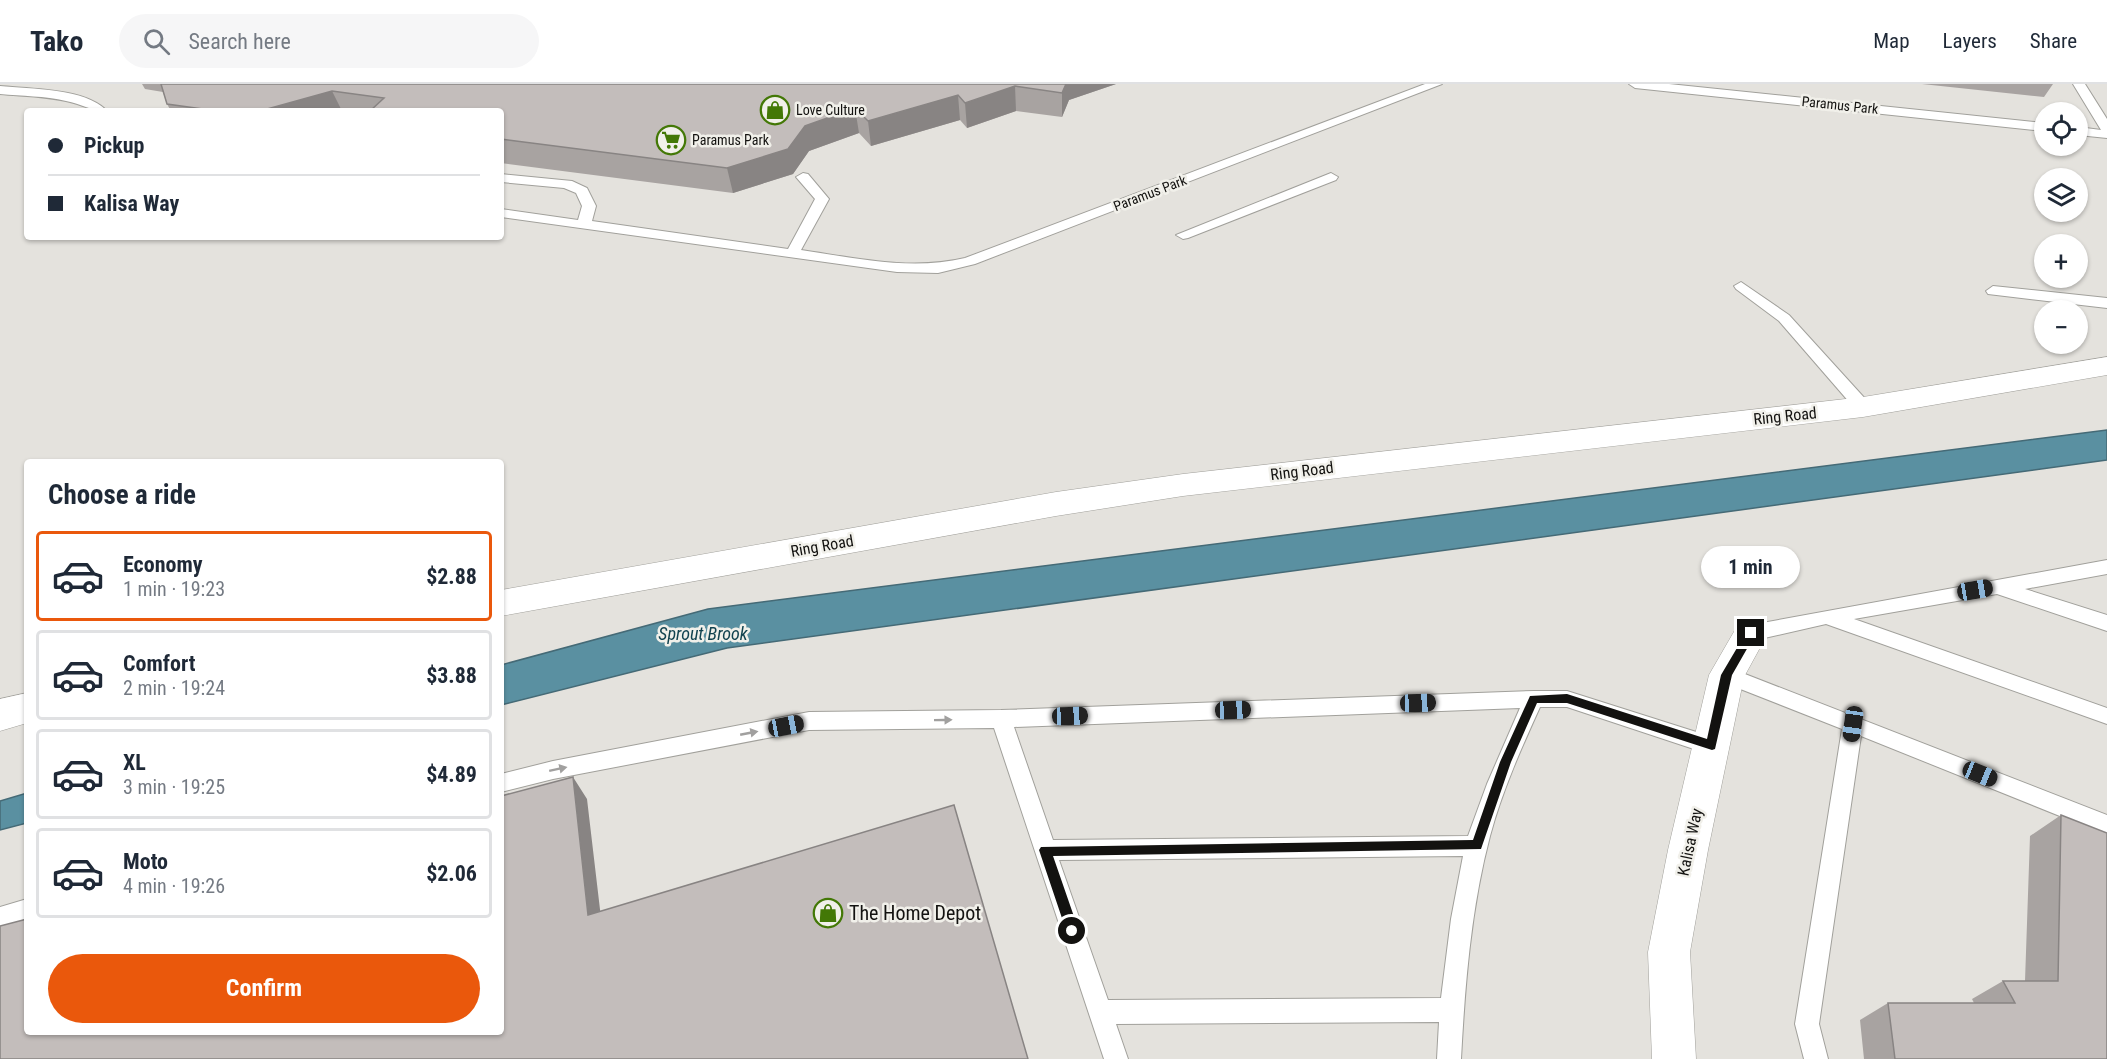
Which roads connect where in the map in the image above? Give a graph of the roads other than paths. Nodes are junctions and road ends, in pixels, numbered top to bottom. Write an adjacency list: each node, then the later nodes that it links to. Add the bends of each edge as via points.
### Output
1 (1436, 84): 16 (lane, Paramus Park, via 956,266 916,270)
2 (1635, 84): 6 (lane, Paramus Park)
3 (2079, 84): 7 (lane)
4 (0, 90): 5 (lane, via 68,98)
5 (96, 108)
6 (2034, 127)
7 (2107, 129)
8 (2088, 132): 9 (lane)
9 (2107, 134)
10 (802, 177): 16 (lane, via 822,199)
11 (1331, 177): 15 (lane)
12 (504, 178): 14 (lane, via 567,184 582,191 589,206)
13 (504, 213): 14 (lane, Paramus Park)
14 (584, 224): 16 (lane, Paramus Park)
15 (1183, 235)
16 (793, 253)
17 (1741, 286): 21 (lane, via 1784,318)
18 (1993, 291): 19 (lane)
19 (2107, 303)
20 (2107, 366): 21 (street, Ring Road)
21 (1863, 406): 24 (street, Ring Road, via 1183,485)
22 (2107, 567): 23 (lane)
23 (1997, 586): 25 (lane); 26 (lane)
24 (504, 602)
25 (1826, 617): 27 (lane); 32 (lane)
26 (2107, 623)
27 (1751, 633): 28 (street, Kalisa Way)
28 (1727, 675): 34 (lane); 35 (street, Kalisa Way)
29 (1534, 699): 33 (lane); 35 (lane, via 1567,699); 38 (lane, via 1506,762)
30 (24, 709): 31 (street)
31 (0, 715)
32 (2107, 716)
33 (1001, 719): 36 (lane, one-way to 33, via 809,721); 39 (lane)
34 (1853, 724): 37 (lane); 47 (lane, via 1807,1024)
35 (1712, 746): 46 (street, Kalisa Way, via 1670,952)
36 (504, 782)
37 (2107, 825)
38 (1477, 846): 39 (lane); 42 (lane, via 1456,951)
39 (1045, 850): 43 (lane)
40 (24, 911): 41 (lane)
41 (0, 918)
42 (1452, 1010): 43 (lane); 45 (lane)
43 (1100, 1012): 44 (lane)
44 (1116, 1059)
45 (1449, 1059)
46 (1674, 1059)
47 (1816, 1059)

